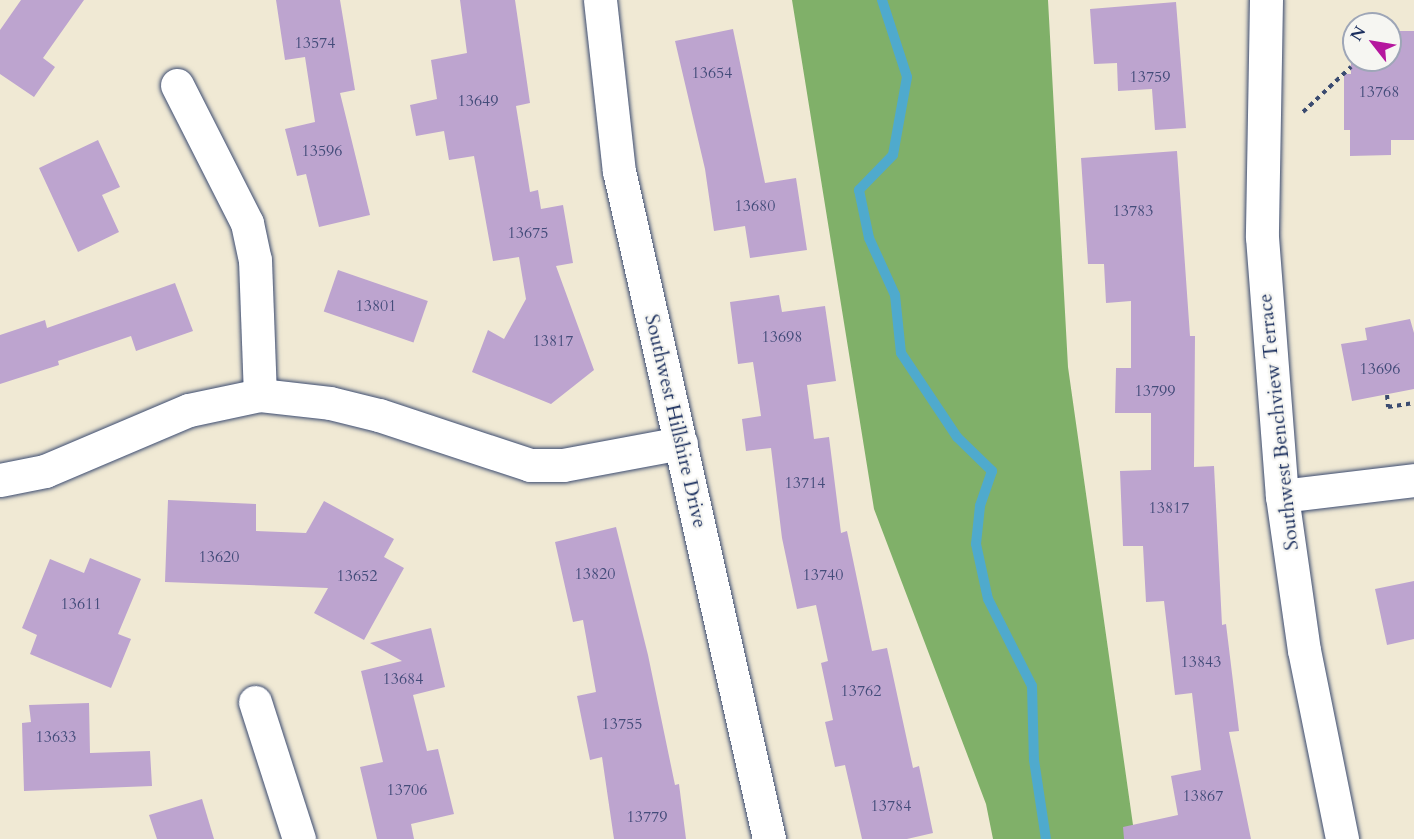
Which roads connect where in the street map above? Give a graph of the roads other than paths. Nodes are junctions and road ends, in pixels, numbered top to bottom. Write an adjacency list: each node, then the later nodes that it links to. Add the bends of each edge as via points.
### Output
1 (600, 0): 5 (street, Southwest Hillshire Drive, via 619,171)
2 (1266, 0): 8 (street, Southwest Benchview Terrace, via 1262,237)
3 (177, 85): 4 (street, via 247,222 255,260)
4 (260, 395): 5 (street, via 330,403 379,415 530,465 563,465); 6 (street, via 189,410 45,471)
5 (681, 443): 11 (street, Southwest Hillshire Drive)
6 (0, 480)
7 (1414, 480): 8 (street)
8 (1282, 496): 12 (street, Southwest Benchview Terrace, via 1304,650)
9 (255, 702): 10 (street)
10 (299, 839)
11 (769, 839)
12 (1341, 839)

